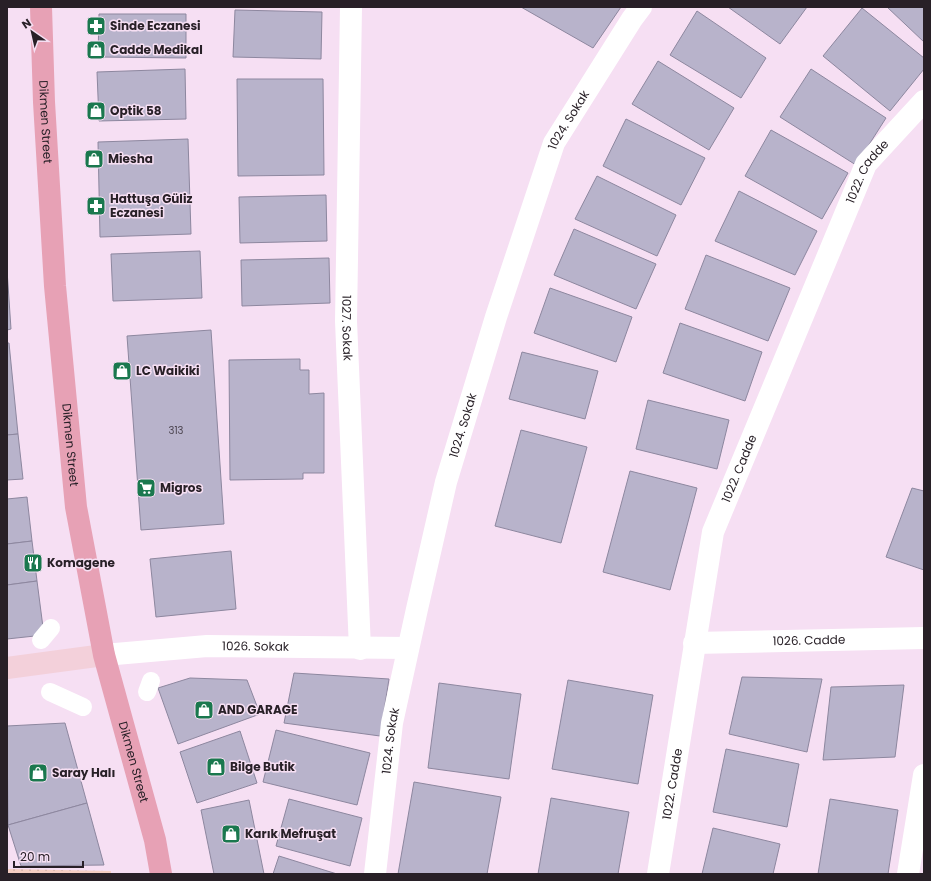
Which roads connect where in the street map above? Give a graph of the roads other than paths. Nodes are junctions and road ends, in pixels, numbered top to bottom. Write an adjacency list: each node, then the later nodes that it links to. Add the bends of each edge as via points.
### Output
1 (41, 7): 9 (main road, Dikmen Street, via 55,286 75,499)
2 (351, 7): 8 (street, 1027. Sokak, via 346,321)
3 (641, 7): 7 (street, 1024. Sokak, via 554,143 496,317 446,482)
4 (924, 101): 6 (street, 1022. Cadde, via 866,164 713,532)
5 (924, 638): 6 (street, 1026. Cadde)
6 (694, 643): 17 (street, 1022. Cadde)
7 (408, 648): 8 (street, 1026. Sokak); 16 (street, 1024. Sokak, via 392,723)
8 (360, 649): 9 (street, 1026. Sokak, via 207,646)
9 (104, 655): 10 (main road); 15 (main road, Dikmen Street, via 155,840)
10 (7, 668)
11 (50, 692): 12 (street)
12 (83, 707)
13 (924, 775): 14 (street)
14 (914, 864)
15 (161, 874)
16 (375, 874)
17 (658, 874)

